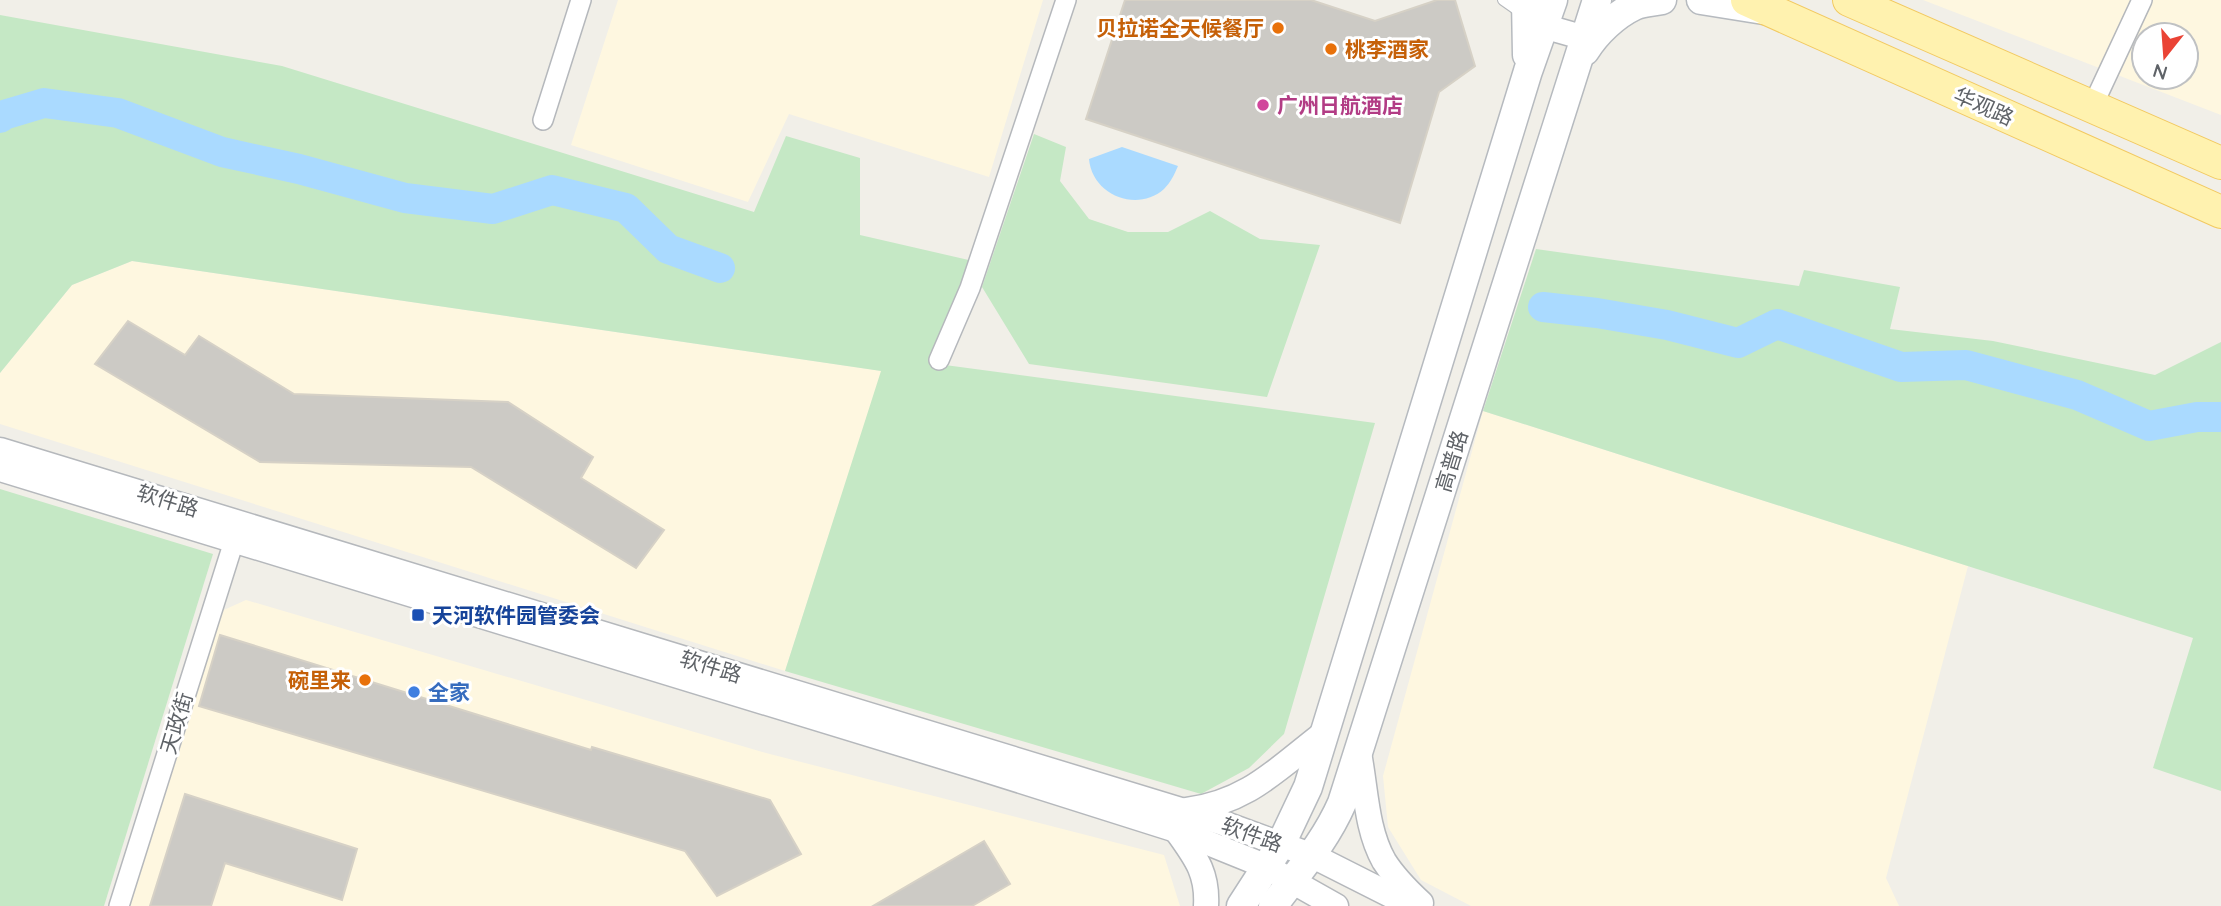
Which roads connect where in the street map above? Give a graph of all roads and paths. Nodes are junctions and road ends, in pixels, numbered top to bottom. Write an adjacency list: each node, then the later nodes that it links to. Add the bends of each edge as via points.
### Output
1 (581, 0): 15 (street)
2 (1066, 0): 18 (street, via 970,288)
3 (1503, 0): 11 (lane)
4 (1553, 0): 11 (main road, 高普路)
5 (1597, 0): 12 (main road, 高普路)
6 (1662, 0): 13 (main road, via 1636,5 1608,24)
7 (1701, 0): 10 (main road)
8 (1849, 0): 14 (main road, 华观路)
9 (2142, 0): 14 (street)
10 (1758, 5): 17 (main road, 华观路)
11 (1532, 14): 12 (street); 22 (main road, 高普路, via 1528,71)
12 (1585, 38): 13 (main road, 高普路)
13 (1572, 75): 23 (main road, 高普路)
14 (2092, 107): 16 (main road, 华观路)
15 (543, 120)
16 (2221, 163)
17 (2221, 212)
18 (939, 359)
19 (0, 450): 26 (street, 软件路)
20 (0, 469): 21 (street, 软件路)
21 (234, 541): 26 (street, 软件路, via 955,760); 30 (street, 天政街)
22 (1339, 688): 23 (street); 24 (main road, 高普路)
23 (1376, 698): 25 (main road, 高普路)
24 (1324, 733): 26 (street, via 1234,799); 27 (main road, 高普路, via 1308,787)
25 (1359, 753): 28 (main road, 高普路, via 1337,815); 36 (street, via 1377,846 1397,879)
26 (1180, 820): 27 (street, 软件路); 31 (street, via 1205,876)
27 (1273, 855): 28 (street, 软件路); 29 (street, 软件路); 32 (main road, 高普路)
28 (1313, 856): 29 (main road, 高普路); 35 (street, 软件路)
29 (1291, 882): 33 (main road, 高普路); 34 (street, 软件路)
30 (119, 906)
31 (1206, 906)
32 (1241, 906)
33 (1273, 906)
34 (1336, 906)
35 (1412, 906)
36 (1424, 906)

